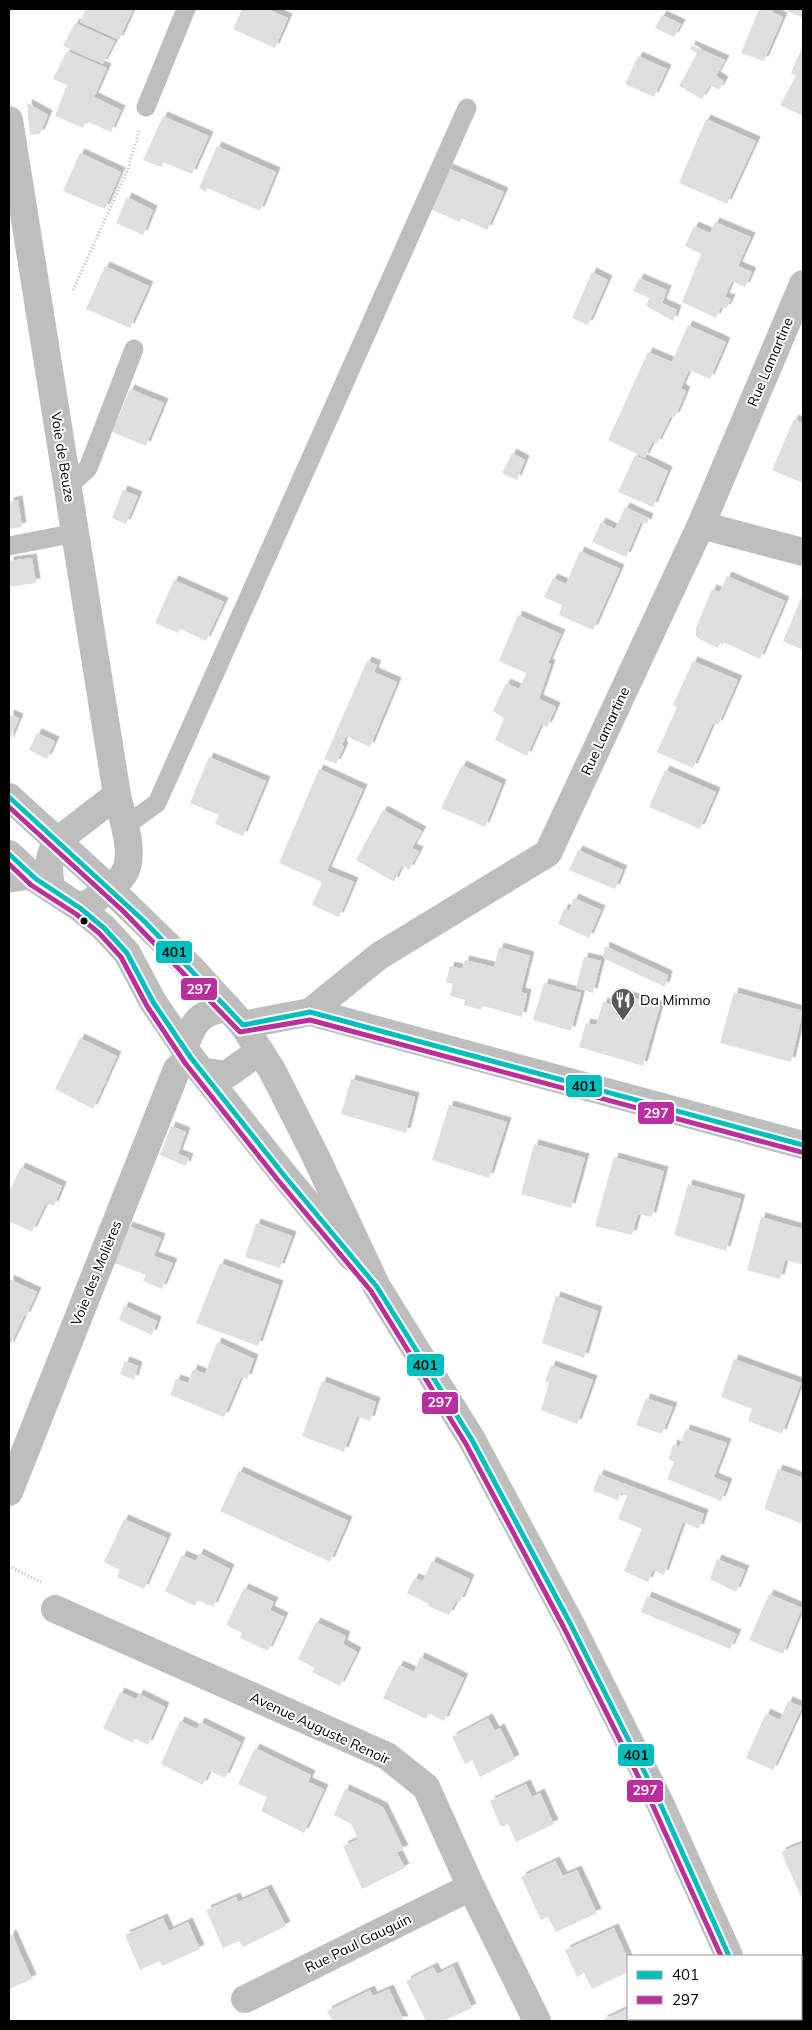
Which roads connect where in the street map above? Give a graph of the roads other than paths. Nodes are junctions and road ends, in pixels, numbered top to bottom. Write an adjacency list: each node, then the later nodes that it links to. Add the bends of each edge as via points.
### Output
1 (186, 9): 2 (lane)
2 (146, 107)
3 (467, 108): 14 (lane, via 157,803)
4 (9, 120): 7 (street, Voie de Beuze)
5 (803, 284): 8 (street, Rue Lamartine)
6 (134, 350): 7 (lane, via 88,468)
7 (68, 487): 9 (street, Voie de Beuze)
8 (701, 525): 11 (street); 21 (street, Rue Lamartine, via 548,853 379,956)
9 (75, 533): 10 (lane); 12 (street, Voie de Beuze)
10 (9, 546)
11 (803, 552)
12 (117, 795): 14 (street, Voie de Beuze); 15 (street)
13 (9, 797): 15 (street)
14 (124, 827): 19 (street, Voie de Beuze, via 130,854 124,874)
15 (57, 842): 18 (street, via 51,852); 19 (street)
16 (9, 854): 18 (street)
17 (9, 883): 18 (lane)
18 (44, 885): 20 (street)
19 (110, 889): 20 (street, Voie de Beuze); 22 (street, via 191,968)
20 (80, 908): 24 (street, via 126,953 153,1002)
21 (310, 1012): 22 (street, Rue Lamartine); 25 (street)
22 (235, 1017): 23 (street); 24 (street, via 210,1011 191,1027)
23 (260, 1051): 24 (street, via 226,1075); 26 (street, via 315,1155)
24 (192, 1059): 26 (street); 27 (street, Voie des Molières, via 177,1069)
25 (803, 1145)
26 (378, 1287): 30 (street, via 472,1440 570,1623 660,1803)
27 (9, 1492)
28 (55, 1609): 29 (street, Avenue Auguste Renoir, via 387,1756 426,1787)
29 (471, 1887): 31 (street, Rue Paul Gauguin); 32 (street, Avenue Auguste Renoir)
30 (729, 1955)
31 (245, 1999)
32 (537, 2021)

